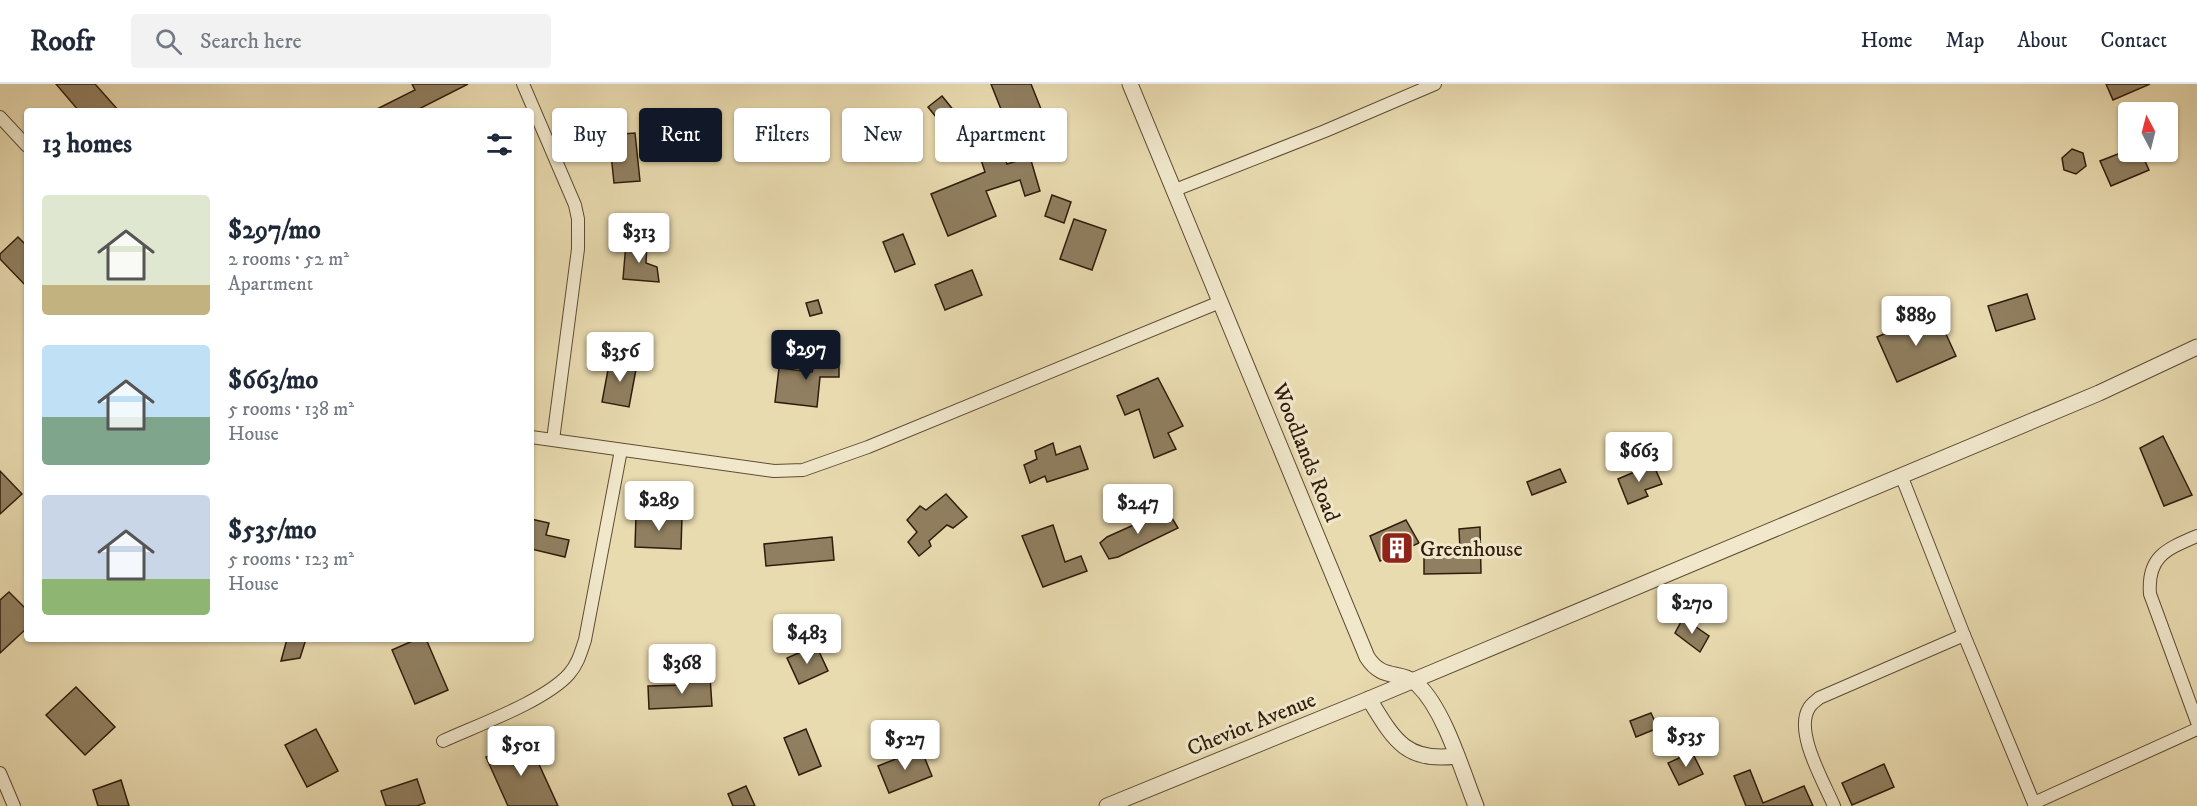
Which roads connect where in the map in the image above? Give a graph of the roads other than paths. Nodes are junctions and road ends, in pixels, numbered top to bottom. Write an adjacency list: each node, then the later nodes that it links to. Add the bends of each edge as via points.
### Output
1 (523, 84): 4 (street)
2 (1130, 84): 8 (street, Woodlands Road)
3 (1435, 84): 8 (street)
4 (533, 108)
5 (534, 110): 12 (street, via 578,219 578,249)
6 (0, 117): 7 (street)
7 (24, 143)
8 (1175, 190): 9 (street, Woodlands Road)
9 (1220, 302): 13 (street, via 803,470 774,471); 17 (street, Woodlands Road, via 1367,657 1379,671)
10 (2197, 347): 14 (street, Cheviot Avenue, via 2099,393)
11 (534, 437): 12 (street)
12 (553, 440): 13 (street)
13 (621, 450): 21 (street, via 580,657 570,673 536,699)
14 (1901, 475): 16 (street); 17 (street, Cheviot Avenue)
15 (2197, 536): 19 (street, via 2158,557 2149,583)
16 (1964, 635): 25 (street); 29 (street, via 1820,698 1809,707 1806,738)
17 (1413, 681): 18 (street, Cheviot Avenue); 22 (street, via 1441,718)
18 (1369, 699): 22 (street, via 1389,732 1406,746 1428,758); 27 (street, Cheviot Avenue)
19 (2197, 722)
20 (2197, 729): 25 (street)
21 (443, 741)
22 (1456, 756): 28 (street)
23 (0, 773): 24 (street)
24 (3, 790): 26 (street)
25 (2035, 805)
26 (14, 806)
27 (1107, 806)
28 (1476, 806)
29 (1834, 806)

